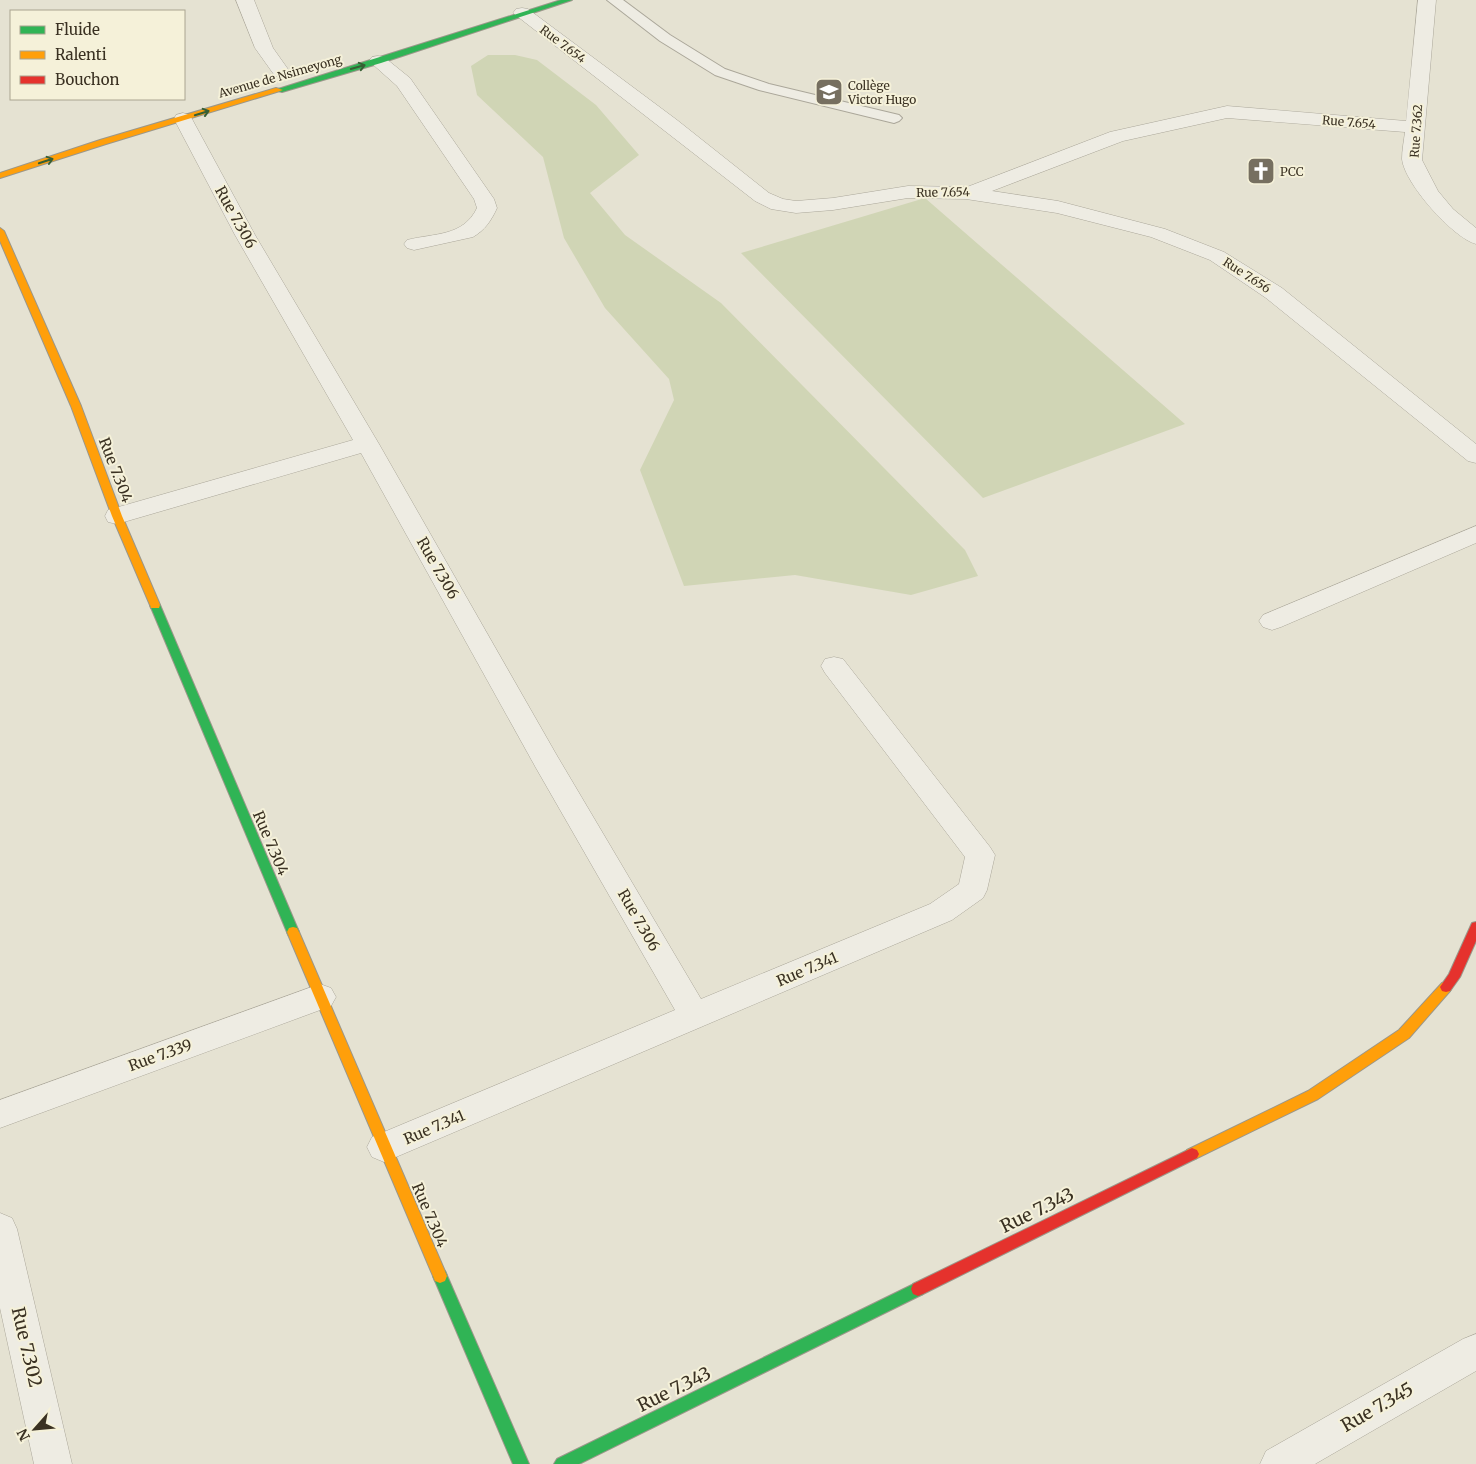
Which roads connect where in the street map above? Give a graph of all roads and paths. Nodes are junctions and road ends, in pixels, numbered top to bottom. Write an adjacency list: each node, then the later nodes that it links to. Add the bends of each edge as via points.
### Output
1 (245, 0): 7 (street, via 264,48)
2 (568, 0): 5 (street, Avenue de Nsimeyong)
3 (614, 0): 8 (lane, via 665,38 720,72 764,87)
4 (1427, 0): 10 (street, Rue 7.362)
5 (522, 13): 6 (street, Avenue de Nsimeyong); 12 (street, Rue 7.654, via 778,205 833,204 908,192)
6 (378, 61): 9 (street, Avenue de Nsimeyong, one-way to 6); 17 (street, via 404,82 418,100 487,208 484,219 467,234)
7 (281, 72)
8 (894, 118)
9 (183, 119): 11 (street, Avenue de Nsimeyong, one-way to 9); 18 (street, Rue 7.306, via 245,234)
10 (1415, 127): 12 (street, Rue 7.654, via 1227,112 1117,136); 14 (street, Rue 7.362, via 1412,160 1427,191)
11 (0, 176)
12 (969, 193): 19 (street, Rue 7.656, via 1058,207 1158,233 1217,256 1274,293)
13 (1476, 213): 14 (street)
14 (1451, 220): 16 (street, Rue 7.362)
15 (0, 231): 20 (street, Rue 7.304, via 76,406)
16 (1476, 238)
17 (414, 244)
18 (367, 444): 20 (street); 26 (street, Rue 7.306)
19 (1476, 456)
20 (117, 516): 25 (street, Rue 7.304)
21 (1476, 534): 22 (street)
22 (1272, 621)
23 (834, 666): 26 (street, Rue 7.341, via 980,855 972,890 941,912)
24 (1476, 927): 33 (street, Rue 7.343, via 1454,977 1404,1034 1313,1095)
25 (320, 997): 27 (street, Rue 7.339); 28 (street, Rue 7.304)
26 (695, 1017): 28 (street, Rue 7.341)
27 (0, 1114)
28 (384, 1147): 32 (street, Rue 7.304)
29 (0, 1229): 31 (street, Rue 7.302)
30 (1476, 1351): 34 (street, Rue 7.345)
31 (53, 1464)
32 (521, 1464)
33 (562, 1464)
34 (1279, 1464)

